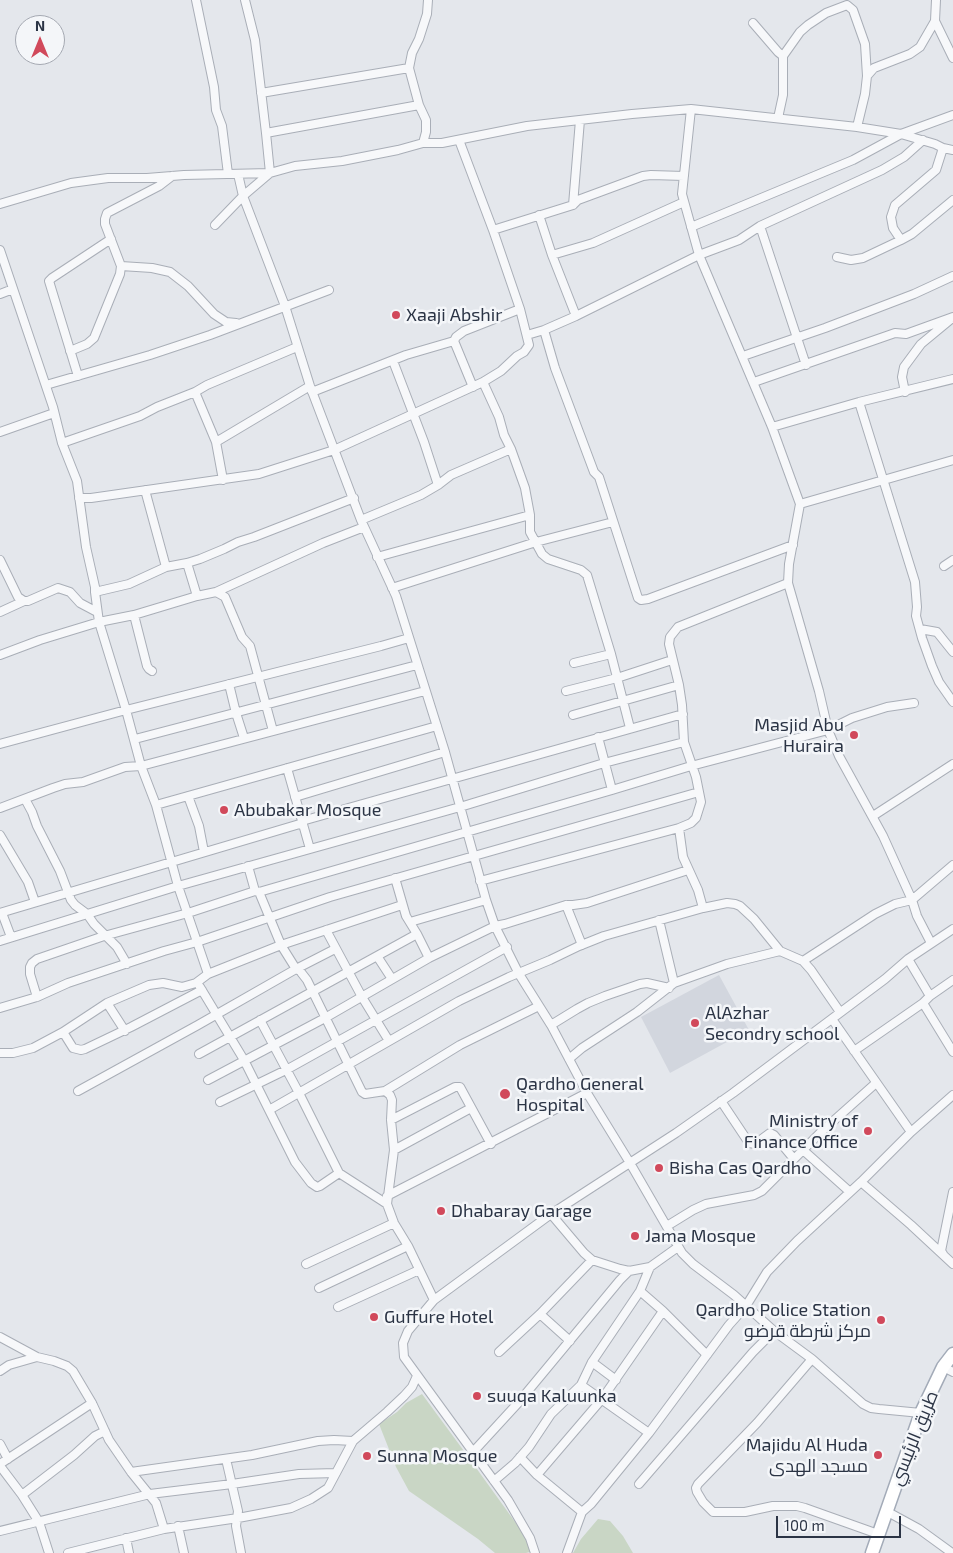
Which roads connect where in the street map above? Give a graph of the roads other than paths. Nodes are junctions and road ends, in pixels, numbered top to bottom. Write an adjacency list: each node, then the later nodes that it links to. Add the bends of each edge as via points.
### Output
1 (196, 0): 26 (street, via 216,110 222,126)
2 (245, 0): 11 (street)
3 (428, 0): 9 (street, via 427,14)
4 (936, 0): 5 (street)
5 (935, 21): 8 (street); 10 (street, via 920,47 874,68)
6 (753, 23): 7 (street)
7 (783, 56): 10 (street, via 808,25 826,13 847,6 853,10 865,44); 15 (street, via 783,95)
8 (953, 58)
9 (409, 68): 11 (street); 12 (street)
10 (867, 76): 17 (street)
11 (261, 93): 18 (street)
12 (419, 105): 18 (street); 22 (street, via 426,120)
13 (691, 109): 15 (street); 16 (street); 29 (street)
14 (953, 115): 19 (street)
15 (778, 118): 17 (street)
16 (580, 120): 20 (street, via 527,126); 34 (street)
17 (857, 127): 19 (street)
18 (266, 133): 25 (street)
19 (901, 134): 21 (street); 38 (street, via 853,160)
20 (459, 140): 22 (street); 39 (street)
21 (923, 140): 23 (street); 37 (street, via 882,170)
22 (423, 143): 25 (street)
23 (943, 148): 24 (street); 41 (street, via 936,170 895,205 891,217 893,228)
24 (953, 150)
25 (270, 173): 27 (street); 30 (street)
26 (228, 174): 27 (street); 28 (street)
27 (238, 174): 30 (street)
28 (172, 176): 33 (street, via 70,183); 40 (street, via 107,213 105,224)
29 (684, 176): 32 (street); 34 (street, via 642,176)
30 (243, 196): 36 (street); 51 (street)
31 (953, 200): 41 (street)
32 (684, 202): 38 (street); 44 (street, via 593,243)
33 (0, 204)
34 (573, 204): 35 (street)
35 (539, 215): 39 (street); 44 (street)
36 (215, 225)
37 (760, 226): 43 (street, via 739,240); 58 (street)
38 (691, 227): 43 (street)
39 (494, 230): 52 (street)
40 (111, 239): 46 (street); 61 (street, via 49,281)
41 (901, 240): 45 (street, via 863,258)
42 (0, 250): 48 (street)
43 (699, 254): 53 (street); 62 (street)
44 (552, 255): 53 (street)
45 (837, 257)
46 (121, 266): 55 (street, via 170,272 214,314 226,322); 61 (street, via 94,338)
47 (953, 276): 58 (street, via 914,294)
48 (13, 289): 50 (street); 69 (street)
49 (329, 290): 51 (street)
50 (0, 294)
51 (285, 306): 55 (street); 60 (street)
52 (520, 309): 57 (street); 59 (street, via 464,331)
53 (576, 316): 56 (street)
54 (953, 317): 64 (street); 73 (street, via 921,344 904,367)
55 (238, 324): 65 (street)
56 (544, 330): 57 (street); 92 (street)
57 (527, 335): 67 (street, via 529,345 524,352)
58 (796, 337): 62 (street); 64 (street)
59 (454, 340): 63 (street); 70 (street)
60 (297, 348): 71 (street); 72 (street)
61 (70, 351): 65 (street)
62 (743, 356): 68 (street)
63 (393, 361): 71 (street); 76 (street)
64 (806, 365): 68 (street)
65 (78, 376): 69 (street)
66 (953, 379): 73 (street)
67 (483, 382): 70 (street); 81 (street)
68 (754, 382): 77 (street)
69 (46, 385): 75 (street)
70 (473, 387): 76 (street)
71 (311, 389): 79 (street); 82 (street)
72 (195, 392): 79 (street); 80 (street, via 140,416)
73 (905, 392): 74 (street)
74 (860, 402): 77 (street); 85 (street)
75 (54, 413): 78 (street); 80 (street)
76 (414, 415): 82 (street); 86 (street)
77 (772, 426): 90 (street)
78 (0, 432)
79 (216, 442): 84 (street)
80 (62, 443): 88 (street, via 77,481)
81 (511, 449): 86 (street, via 451,475); 91 (street)
82 (334, 450): 84 (street, via 259,474); 89 (street)
83 (953, 460): 85 (street)
84 (223, 480): 87 (street)
85 (883, 480): 90 (street); 112 (street, via 915,582 916,616)
86 (438, 485): 93 (street)
87 (145, 490): 88 (street); 100 (street)
88 (79, 498): 104 (street)
89 (354, 498): 93 (street); 99 (street)
90 (800, 504): 95 (street)
91 (530, 515): 94 (street, via 530,530); 96 (street)
92 (613, 522): 94 (street); 95 (street, via 634,590 641,600)
93 (363, 523): 96 (street); 105 (street)
94 (536, 542): 103 (street); 115 (street, via 548,558 587,575)
95 (793, 545): 102 (street)
96 (377, 557): 103 (street)
97 (0, 560): 107 (street, via 18,598)
98 (953, 560): 101 (street)
99 (187, 563): 100 (street); 106 (street)
100 (166, 566): 104 (street, via 129,584)
101 (944, 566)
102 (788, 583): 117 (street, via 678,626 670,637); 137 (street)
103 (392, 588): 113 (street)
104 (95, 592): 109 (street)
105 (216, 592): 106 (street); 121 (street, via 225,597 242,637 250,646)
106 (197, 596): 110 (street)
107 (24, 601): 108 (street); 109 (street, via 58,588 70,592 80,603)
108 (0, 612)
109 (97, 612): 111 (street)
110 (134, 615): 111 (street); 120 (street, via 147,666)
111 (99, 622): 116 (street); 131 (street)
112 (920, 629): 114 (street, via 937,632); 128 (street, via 932,666)
113 (409, 638): 119 (street); 121 (street)
114 (953, 652)
115 (611, 654): 118 (street); 122 (street)
116 (0, 655)
117 (672, 660): 122 (street); 124 (street)
118 (574, 663)
119 (417, 665): 125 (street); 130 (street)
120 (152, 671)
121 (258, 677): 123 (street); 130 (street)
122 (616, 678): 126 (street); 127 (street)
123 (228, 684): 131 (street); 132 (street)
124 (679, 685): 127 (street); 133 (street)
125 (425, 690): 135 (street); 138 (street)
126 (566, 691)
127 (623, 701): 134 (street); 136 (street)
128 (953, 702)
129 (914, 703): 137 (street, via 887,707)
130 (265, 705): 132 (street); 138 (street)
131 (126, 710): 141 (street); 143 (street)
132 (236, 713): 140 (street); 141 (street)
133 (683, 714): 136 (street); 142 (street)
134 (574, 715)
135 (436, 726): 144 (street); 149 (street)
136 (630, 728): 139 (street)
137 (828, 730): 148 (street); 159 (street)
138 (273, 731): 140 (street)
139 (598, 737): 145 (street); 150 (street)
140 (244, 738): 147 (street)
141 (135, 739): 147 (street)
142 (684, 742): 145 (street); 148 (street)
143 (0, 744)
144 (445, 752): 150 (street); 154 (street)
145 (604, 762): 151 (street); 157 (street)
146 (953, 764): 159 (street)
147 (141, 766): 155 (street, via 125,767 83,782 65,784); 156 (street)
148 (691, 766): 151 (street); 152 (street)
149 (286, 768): 153 (street); 154 (street)
150 (452, 779): 157 (street); 160 (street)
151 (612, 790): 162 (street)
152 (700, 792): 161 (street, via 696,818); 166 (street)
153 (188, 796): 156 (street); 165 (street)
154 (295, 797): 160 (street)
155 (25, 799): 158 (street); 174 (street)
156 (156, 805): 167 (street)
157 (460, 807): 162 (street); 164 (street)
158 (0, 808)
159 (873, 816): 177 (street)
160 (302, 822): 164 (street); 165 (street)
161 (679, 828): 170 (street); 172 (street)
162 (467, 832): 166 (street); 175 (street)
163 (0, 835): 178 (street, via 28,882)
164 (310, 849): 169 (street)
165 (204, 852): 167 (street)
166 (474, 857): 171 (street); 172 (street)
167 (172, 861): 173 (street); 174 (street)
168 (953, 865): 177 (street)
169 (248, 866): 173 (street); 175 (street)
170 (688, 870): 180 (street, via 586,903); 181 (street)
171 (395, 878): 179 (street); 185 (street)
172 (480, 881): 176 (street)
173 (178, 886): 183 (street); 184 (street)
174 (68, 892): 178 (street); 184 (street, via 75,905)
175 (257, 892): 183 (street); 185 (street)
176 (486, 900): 187 (street); 188 (street)
177 (912, 900): 196 (street); 205 (street, via 875,914)
178 (35, 902): 182 (street)
179 (402, 905): 187 (street); 190 (street)
180 (566, 905): 188 (street); 198 (street)
181 (703, 908): 186 (street); 201 (street, via 727,903 740,906)
182 (1, 913): 193 (street)
183 (188, 913): 192 (street); 195 (street)
184 (87, 914): 192 (street); 193 (street)
185 (269, 917): 195 (street); 197 (street)
186 (659, 920): 198 (street); 214 (street)
187 (410, 922): 191 (street)
188 (495, 926): 199 (street); 203 (street)
189 (953, 929): 196 (street)
190 (326, 930): 197 (street); 200 (street)
191 (417, 934): 202 (street); 203 (street)
192 (104, 936): 206 (street, via 117,947); 218 (street, via 32,963 30,974)
193 (11, 938): 194 (street)
194 (0, 941)
195 (197, 942): 206 (street); 209 (street)
196 (931, 943): 204 (street)
197 (281, 945): 207 (street); 209 (street)
198 (582, 945): 210 (street)
199 (507, 947): 210 (street); 227 (street)
200 (335, 949): 207 (street); 208 (street)
201 (780, 951): 205 (street); 214 (street, via 727,964)
202 (377, 956): 208 (street); 211 (street)
203 (429, 958): 211 (street)
204 (908, 959): 217 (street); 224 (street)
205 (803, 961): 224 (street)
206 (127, 964): 218 (street)
207 (296, 969): 216 (street, via 303,973); 225 (street)
208 (348, 972): 216 (street); 219 (street)
209 (208, 974): 213 (street)
210 (519, 974): 222 (street); 235 (street, via 458,1001)
211 (392, 979): 219 (street)
212 (953, 980): 217 (street)
213 (196, 983): 215 (street); 220 (street, via 182,987 155,984)
214 (672, 986): 230 (street, via 640,984 605,996); 241 (street)
215 (202, 990): 225 (street); 231 (street)
216 (313, 992): 226 (street); 229 (street)
217 (930, 996): 221 (street)
218 (37, 997): 223 (street)
219 (362, 997): 226 (street); 227 (street)
220 (107, 1003): 231 (street); 232 (street)
221 (923, 1003): 237 (street); 238 (street)
222 (539, 1006): 230 (street); 249 (street, via 460,1044)
223 (0, 1008)
224 (840, 1012): 228 (street)
225 (217, 1014): 233 (street); 248 (street)
226 (325, 1018): 234 (street); 236 (street)
227 (376, 1019): 234 (street); 235 (street)
228 (832, 1019): 237 (street); 253 (street)
229 (260, 1020): 233 (street); 236 (street)
230 (551, 1025): 241 (street)
231 (125, 1030): 232 (street, via 81,1050 73,1048)
232 (63, 1032): 239 (street, via 33,1048)
233 (230, 1037): 240 (street); 242 (street)
234 (337, 1041): 243 (street); 244 (street)
235 (389, 1041): 243 (street)
236 (274, 1045): 242 (street); 244 (street)
237 (854, 1051): 246 (street)
238 (953, 1052)
239 (0, 1053)
240 (199, 1054)
241 (569, 1059): 251 (street)
242 (244, 1060): 245 (street); 247 (street)
243 (348, 1064): 249 (street, via 362,1092); 250 (street)
244 (286, 1070): 247 (street); 250 (street)
245 (208, 1080)
246 (876, 1083): 258 (street); 261 (street)
247 (258, 1085): 254 (street); 256 (street)
248 (78, 1091)
249 (385, 1091): 257 (street, via 392,1100)
250 (299, 1093): 256 (street); 264 (street)
251 (587, 1093): 259 (street); 263 (street)
252 (953, 1095): 258 (street)
253 (722, 1101): 262 (street, via 750,1143 755,1144 770,1133); 263 (street)
254 (220, 1102)
255 (470, 1108): 257 (street, via 460,1088 455,1087); 259 (street); 260 (street)
256 (269, 1110): 264 (street, via 311,1184 323,1185)
257 (391, 1120): 260 (street)
258 (912, 1132): 265 (street)
259 (491, 1144): 268 (street)
260 (394, 1150): 268 (street)
261 (803, 1150): 262 (street); 266 (street)
262 (794, 1159): 271 (street, via 754,1196 706,1204)
263 (630, 1163): 269 (street); 271 (street)
264 (339, 1174): 268 (street)
265 (861, 1182): 266 (street); 274 (street)
266 (850, 1192): 284 (street, via 766,1272)
267 (953, 1192): 274 (street)
268 (387, 1200): 270 (street)
269 (551, 1214): 275 (street); 283 (street)
270 (394, 1223): 272 (street); 276 (street)
271 (667, 1226): 273 (street)
272 (408, 1246): 279 (street); 281 (street)
273 (678, 1247): 278 (street); 284 (street, via 693,1264)
274 (943, 1254): 277 (street)
275 (592, 1260): 280 (street); 287 (street)
276 (306, 1264)
277 (953, 1264)
278 (650, 1266): 280 (street); 282 (street)
279 (419, 1270): 283 (street); 285 (street)
280 (630, 1271): 290 (street)
281 (319, 1288)
282 (640, 1291): 286 (street); 296 (street)
283 (434, 1300): 299 (street, via 408,1330 403,1343 404,1357)
284 (746, 1306): 288 (street); 293 (street)
285 (338, 1307)
286 (663, 1311): 293 (street); 300 (street)
287 (540, 1314): 290 (street); 291 (street)
288 (774, 1331): 295 (street); 319 (street)
289 (0, 1336): 294 (street)
290 (570, 1341): 309 (street)
291 (499, 1352)
292 (953, 1354): 297 (main road, طريق الرئيسي)
293 (707, 1356): 306 (street)
294 (37, 1357): 298 (street); 303 (street, via 73,1371)
295 (812, 1359): 304 (street, via 856,1399 871,1408); 329 (street, via 698,1484 697,1492 713,1512 798,1506)
296 (592, 1362): 300 (street); 301 (street)
297 (948, 1369): 304 (main road, طريق الرئيسي)
298 (0, 1371)
299 (417, 1376): 307 (street, via 404,1396); 309 (street)
300 (616, 1380): 302 (street)
301 (581, 1384): 302 (street); 310 (street, via 550,1414)
302 (602, 1399): 306 (street); 316 (street)
303 (92, 1403): 305 (street); 311 (street)
304 (921, 1413): 322 (main road, طريق الرئيسي)
305 (105, 1431): 314 (street); 320 (street)
306 (649, 1433): 323 (street)
307 (352, 1441): 312 (street, via 318,1441); 315 (street)
308 (0, 1444): 311 (street)
309 (473, 1452): 317 (street)
310 (520, 1457): 316 (street); 317 (street)
311 (8, 1459): 313 (street)
312 (226, 1459): 314 (street); 318 (street)
313 (0, 1465): 320 (street)
314 (131, 1472): 321 (street)
315 (336, 1474): 318 (street, via 300,1474); 324 (street, via 328,1488 291,1508)
316 (537, 1475): 323 (street)
317 (494, 1481): 336 (street, via 530,1538)
318 (232, 1484): 321 (street); 324 (street)
319 (639, 1484)
320 (22, 1494): 325 (street)
321 (150, 1494): 325 (street); 327 (street)
322 (886, 1511): 329 (main road, طريق الرئيسي); 339 (street, via 919,1529)
323 (582, 1512): 337 (street)
324 (238, 1518): 326 (street); 335 (street)
325 (40, 1522): 328 (street); 331 (street)
326 (178, 1526): 327 (street); 334 (street)
327 (164, 1529): 330 (street)
328 (0, 1531)
329 (878, 1534): 338 (main road, طريق الرئيسي)
330 (126, 1538): 332 (street); 333 (street)
331 (49, 1553)
332 (68, 1553)
333 (129, 1553)
334 (184, 1553)
335 (240, 1553)
336 (535, 1553)
337 (567, 1553)
338 (872, 1553)
339 (952, 1553)

